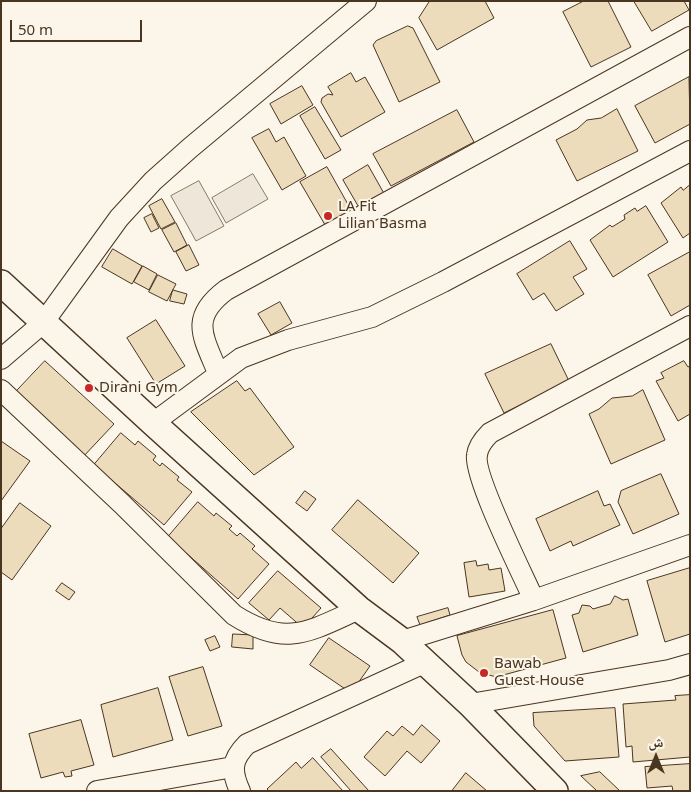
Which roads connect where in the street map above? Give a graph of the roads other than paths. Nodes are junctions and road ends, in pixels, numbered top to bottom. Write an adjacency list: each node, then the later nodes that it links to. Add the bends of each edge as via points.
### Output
1 (366, 1): 5 (street, via 153,181 119,218)
2 (690, 37): 8 (street, via 226,290 204,312 202,324 203,337)
3 (690, 151): 8 (street, via 452,278 372,316 264,347)
4 (1, 283): 5 (main road)
5 (43, 323): 7 (street); 10 (main road)
6 (690, 326): 12 (street, via 490,432 482,442 476,455 481,480)
7 (1, 359)
8 (218, 373): 10 (street)
9 (1, 390): 13 (street, via 234,615 250,626 263,631 294,633 315,629)
10 (153, 423): 13 (main road)
11 (690, 545): 12 (street)
12 (534, 600): 14 (street)
13 (359, 609): 14 (main road)
14 (402, 641): 15 (main road)
15 (424, 663): 19 (main road); 20 (street, via 253,741 237,754)
16 (690, 664): 17 (street)
17 (669, 670): 18 (street); 19 (street)
18 (690, 670)
19 (470, 704): 23 (main road)
20 (233, 767): 21 (street); 22 (street)
21 (97, 791)
22 (240, 791)
23 (555, 791)

